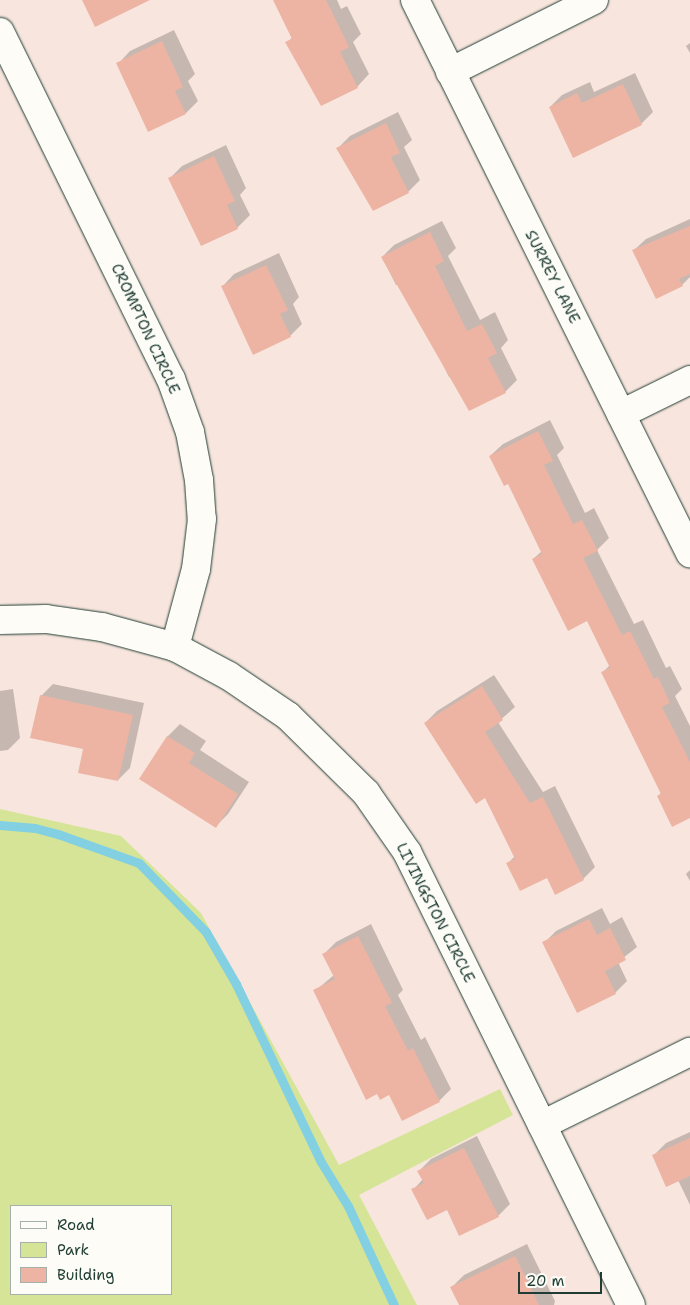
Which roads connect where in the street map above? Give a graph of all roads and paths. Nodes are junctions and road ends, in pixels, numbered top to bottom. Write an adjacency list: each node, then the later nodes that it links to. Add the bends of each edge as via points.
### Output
1 (415, 0): 4 (street, SURREY LANE)
2 (594, 0): 4 (street)
3 (0, 32): 9 (street, CROMPTON CIRCLE, via 171,379 190,432 202,519 196,569)
4 (450, 72): 6 (street, SURREY LANE)
5 (690, 380): 6 (street)
6 (621, 414): 7 (street, SURREY LANE)
7 (690, 553)
8 (0, 620): 9 (street, LIVINGSTON CIRCLE, via 46,619 102,627)
9 (175, 647): 11 (street, LIVINGSTON CIRCLE, via 228,676 288,716 366,793 407,852)
10 (690, 1052): 11 (street)
11 (542, 1125): 12 (street, LIVINGSTON CIRCLE)
12 (631, 1305)

